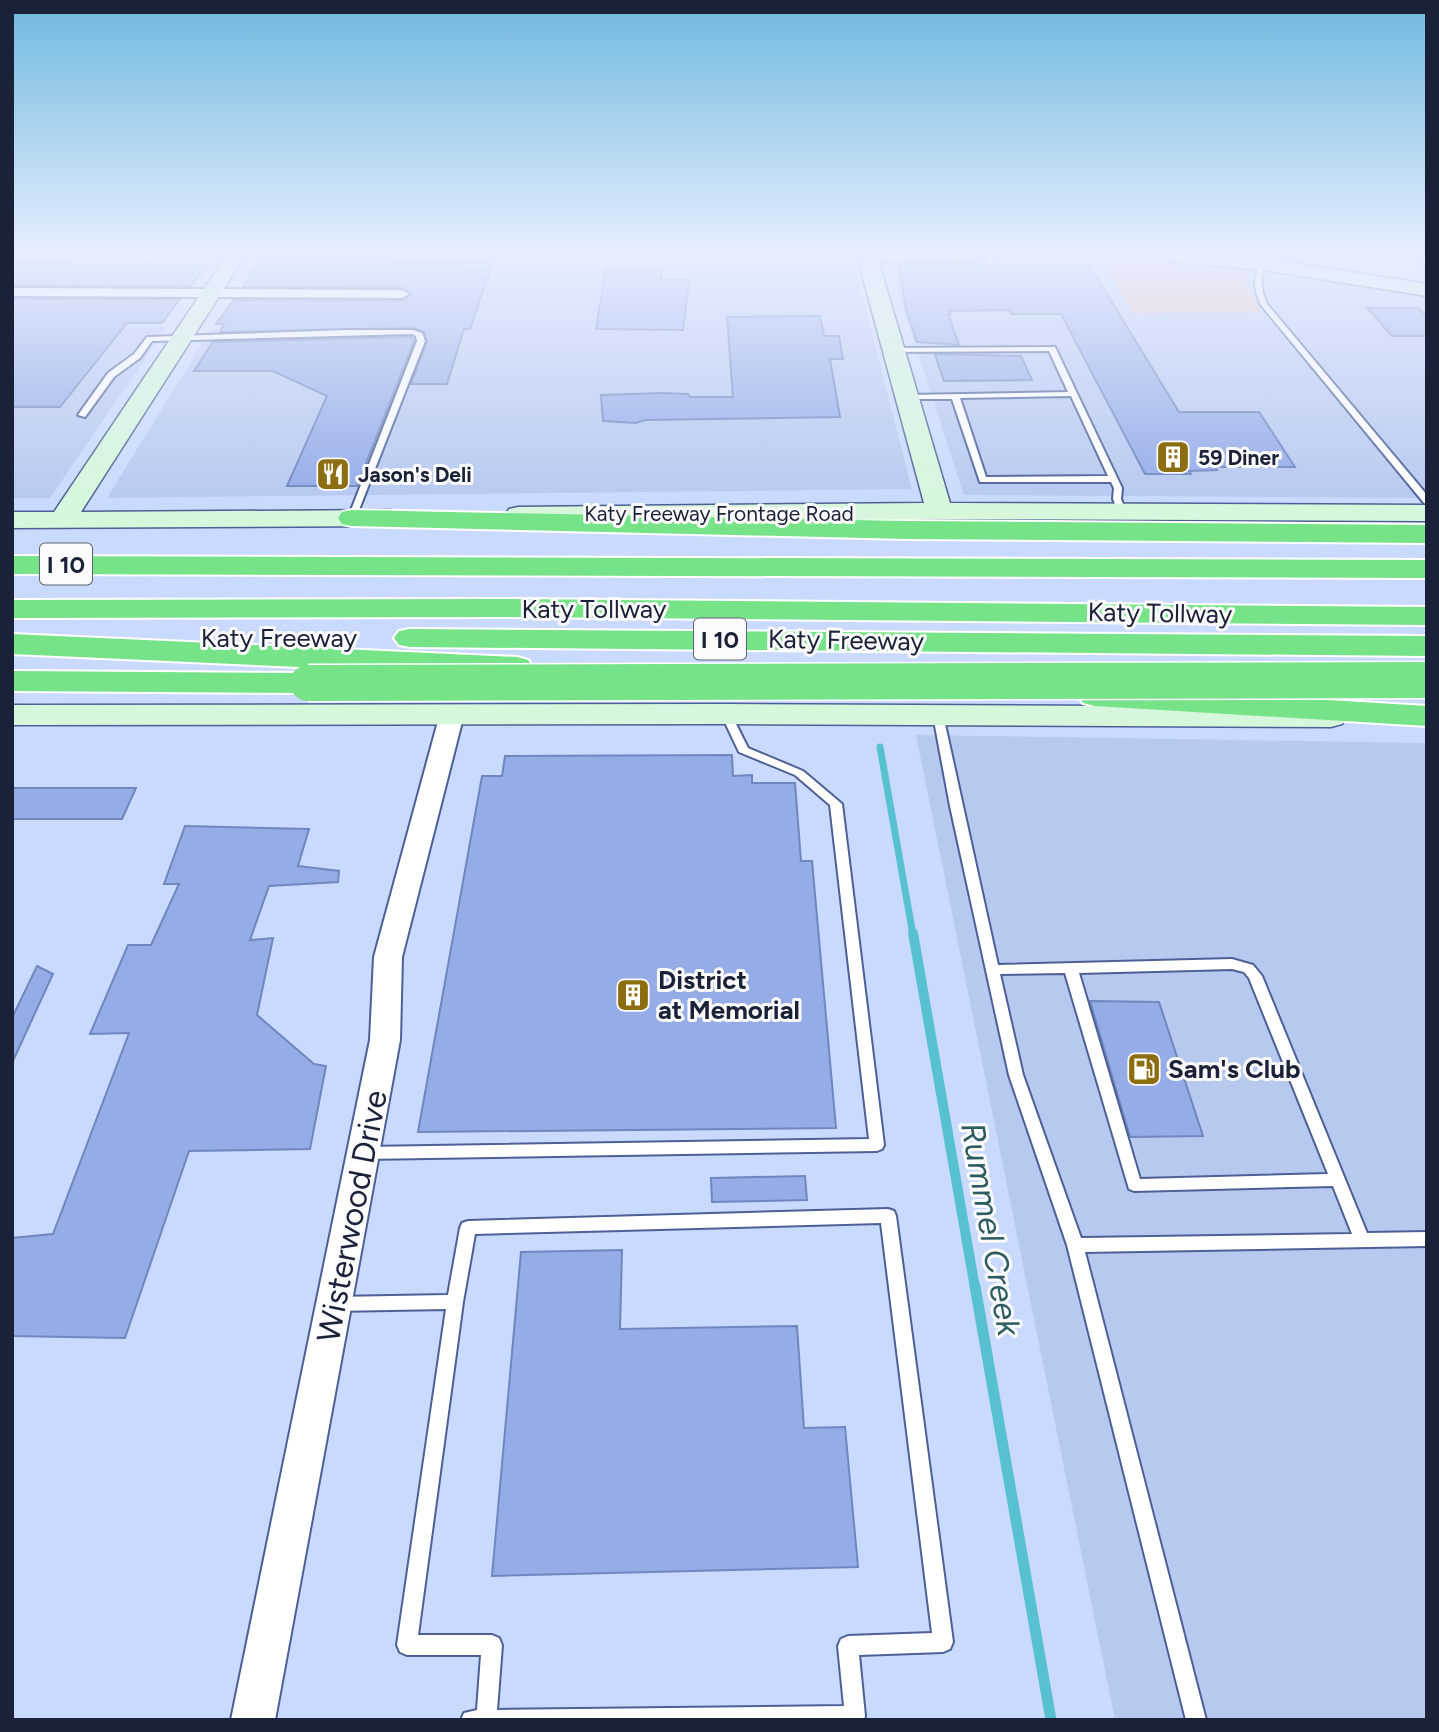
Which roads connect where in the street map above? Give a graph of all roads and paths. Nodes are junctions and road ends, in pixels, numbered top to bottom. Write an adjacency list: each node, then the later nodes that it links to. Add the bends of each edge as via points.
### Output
1 (265, 337): 5 (lane)
2 (420, 337): 16 (lane)
3 (890, 337): 6 (main road)
4 (1290, 337): 12 (lane)
5 (183, 339): 10 (lane, via 150,339 137,356 111,375); 18 (main road)
6 (894, 350): 7 (lane, via 1052,349); 9 (main road)
7 (1074, 394): 8 (lane); 11 (lane)
8 (955, 396): 9 (lane); 11 (lane, via 983,480)
9 (907, 397): 13 (main road)
10 (82, 415)
11 (1114, 479): 14 (lane)
12 (1427, 501)
13 (939, 511): 14 (main road, Katy Freeway Frontage Road); 16 (main road, Katy Freeway Frontage Road)
14 (1122, 512): 15 (main road, Katy Freeway Frontage Road)
15 (1427, 513)
16 (352, 518): 18 (main road, Katy Freeway Frontage Road); 19 (highway, via 892,530)
17 (12, 520): 18 (main road, Katy Freeway Frontage Road)
18 (62, 520)
19 (1427, 534)
20 (1427, 545): 21 (highway, via 941,543 478,551)
21 (120, 564): 22 (highway, I 10); 23 (highway, I 10)
22 (12, 565)
23 (1427, 569)
24 (12, 592): 25 (highway, Katy Tollway)
25 (1427, 597)
26 (12, 609): 27 (highway, Katy Tollway)
27 (1427, 616)
28 (12, 638): 30 (highway, Katy Freeway / I 10, via 682,638)
29 (12, 644): 39 (highway, via 1038,693)
30 (1427, 646)
31 (1427, 680): 33 (highway, bridge)
32 (12, 681): 33 (highway)
33 (298, 683): 34 (highway)
34 (12, 687)
35 (452, 713): 36 (main road); 37 (main road); 42 (street, Wisterwood Drive, via 388,957 385,1040)
36 (726, 714): 38 (main road); 42 (lane, via 743,750 799,773 836,804 877,1144)
37 (12, 715)
38 (938, 715): 39 (main road); 41 (lane)
39 (1427, 717)
40 (1071, 969): 41 (lane); 43 (lane, via 1232,964 1248,968); 43 (lane, via 1134,1185)
41 (992, 971): 46 (lane, via 1016,1075)
42 (364, 1153): 48 (street, Wisterwood Drive)
43 (1338, 1180): 45 (lane)
44 (1427, 1239): 45 (lane)
45 (1362, 1240): 46 (lane)
46 (1075, 1245): 52 (lane)
47 (455, 1301): 48 (lane); 49 (lane, via 407,1646 492,1646); 49 (lane, via 468,1228 888,1216 943,1642 848,1646 855,1716)
48 (335, 1304): 50 (street, Wisterwood Drive)
49 (486, 1719): 51 (lane)
50 (253, 1720)
51 (471, 1720)
52 (1196, 1720)

